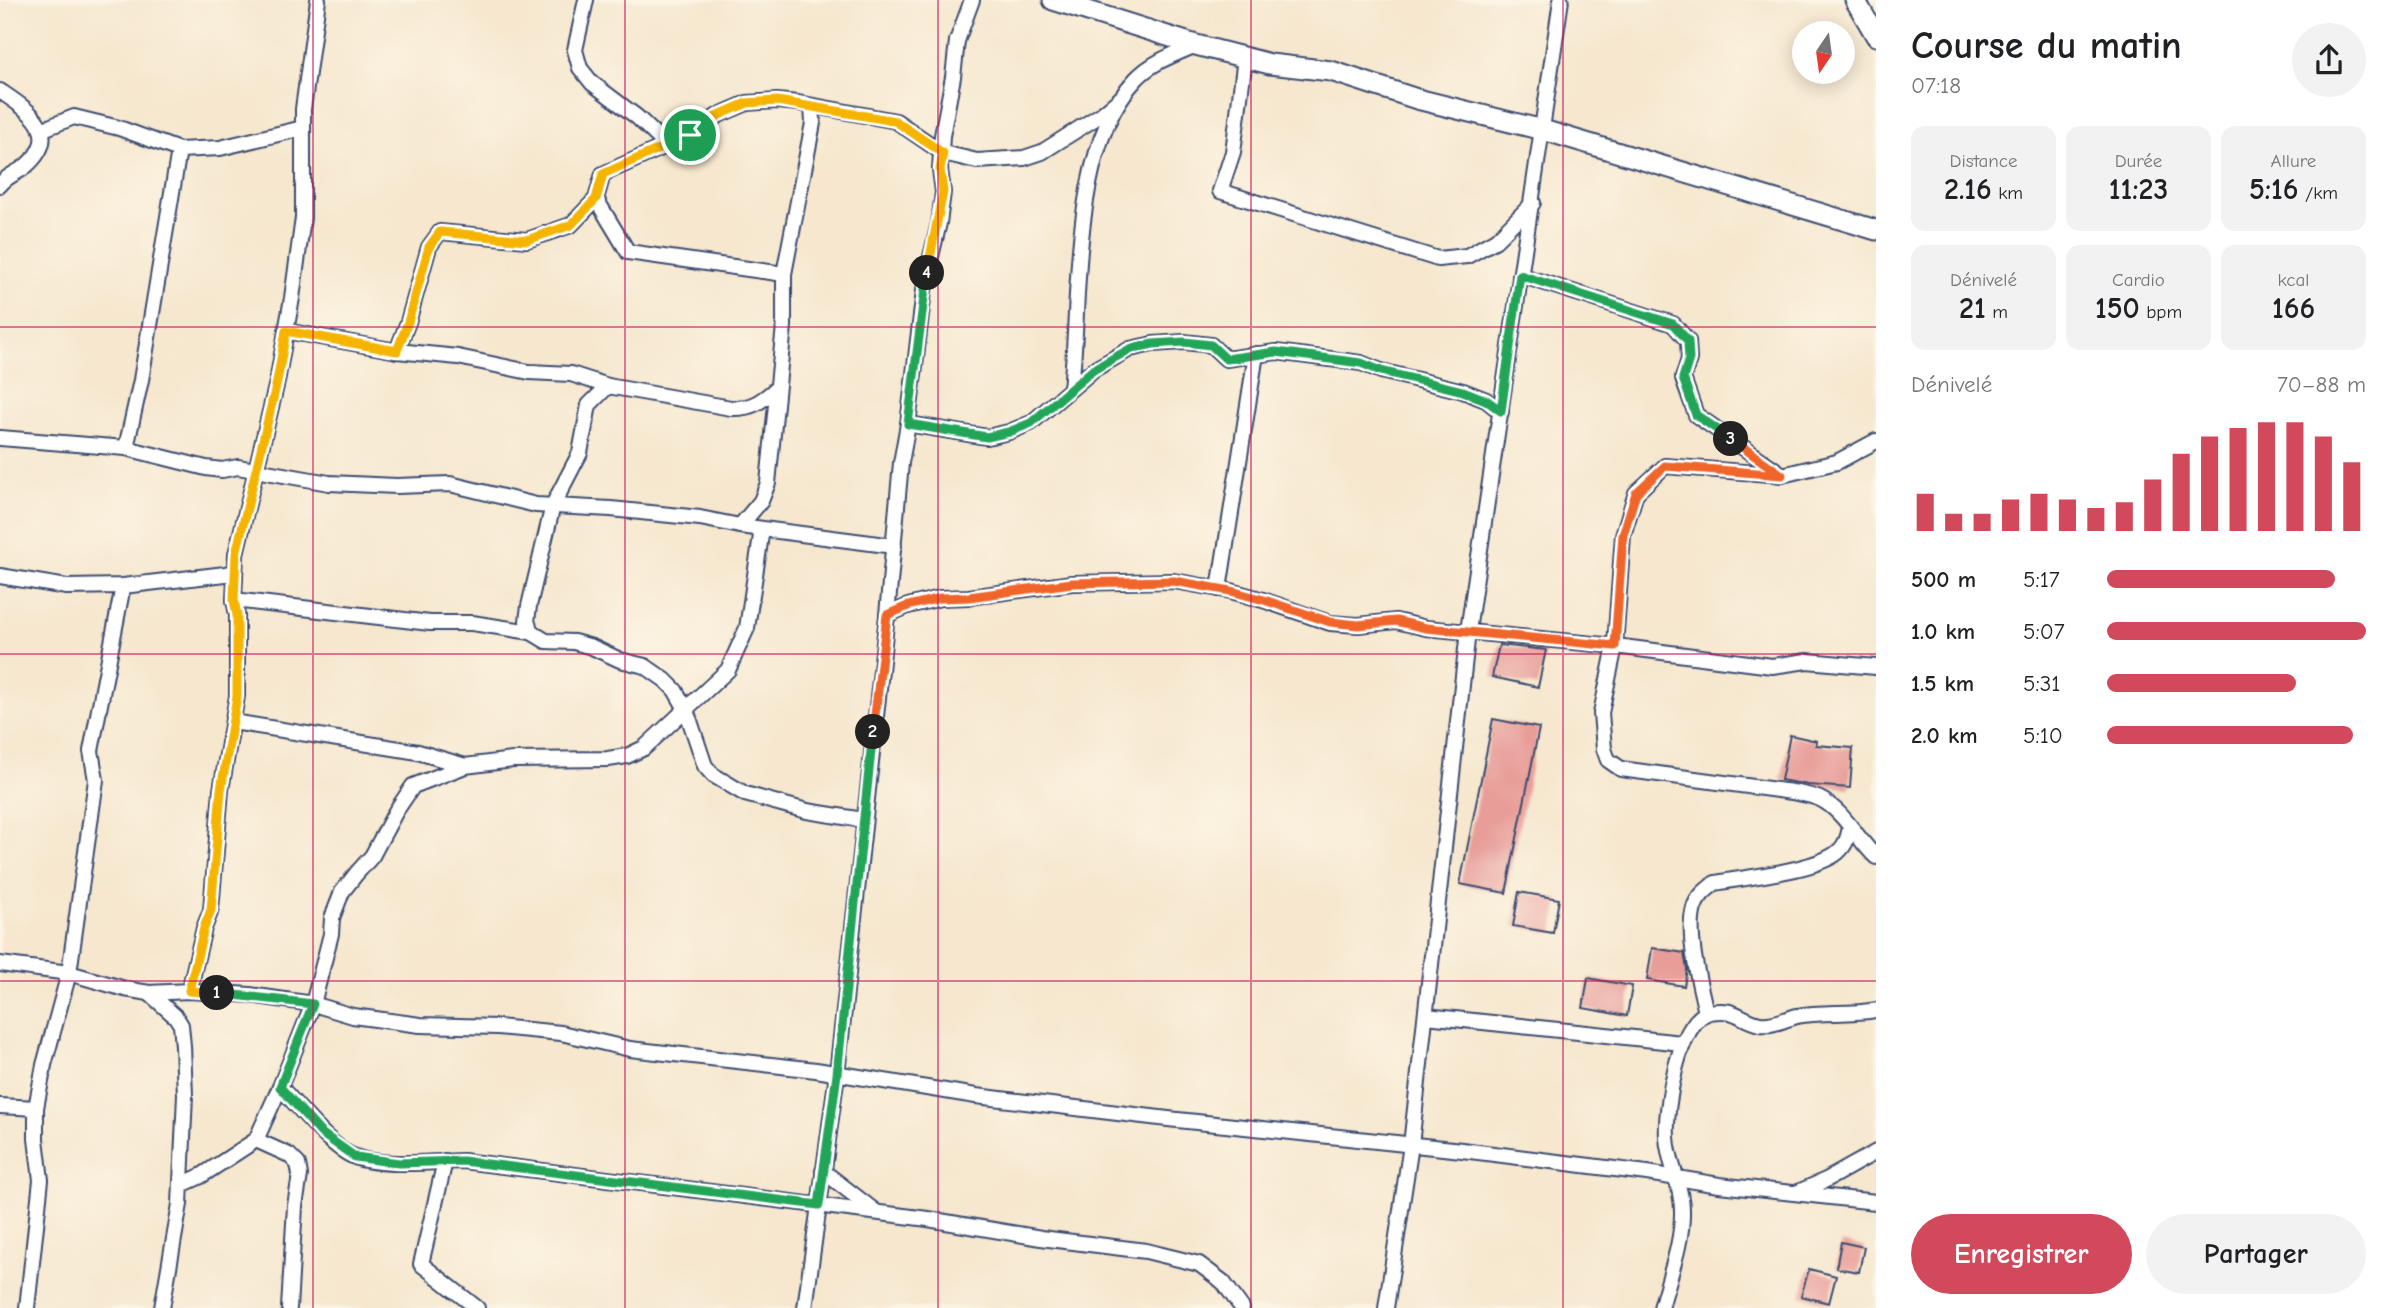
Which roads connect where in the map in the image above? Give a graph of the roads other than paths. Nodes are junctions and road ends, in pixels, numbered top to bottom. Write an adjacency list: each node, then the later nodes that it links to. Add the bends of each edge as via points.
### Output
1 (318, 0): 13 (street)
2 (586, 0): 16 (street, via 575,50 580,68)
3 (972, 0): 18 (street, via 957,41)
4 (1053, 0): 8 (street)
5 (1561, 0): 15 (street)
6 (1856, 0): 7 (street)
7 (1876, 36)
8 (1196, 45): 9 (street); 11 (street, via 1156,63)
9 (1245, 58): 15 (street, via 1331,71 1417,99); 21 (street, via 1233,152 1220,191 1438,259 1467,256 1496,240)
10 (0, 91): 14 (street, via 35,115)
11 (1120, 99): 18 (street, via 1042,152 1024,158 976,161); 30 (street, via 1108,120 1086,200)
12 (812, 106): 16 (street, via 747,103); 18 (street, via 895,121); 23 (street, via 813,123)
13 (303, 128): 17 (street, via 220,148); 25 (street, via 303,218)
14 (41, 130): 17 (street, via 74,117); 19 (street, via 38,153)
15 (1543, 130): 21 (street); 22 (street)
16 (666, 145): 20 (street, via 603,174)
17 (179, 150): 35 (street)
18 (943, 153): 32 (street, via 939,223 925,282)
19 (0, 185)
20 (596, 199): 23 (street, via 628,252); 26 (street, via 571,225 527,240 440,232 429,247)
21 (1533, 203): 24 (street)
22 (1876, 230)
23 (784, 274): 29 (street)
24 (1520, 275): 31 (street); 37 (street, via 1673,324 1688,341 1683,378 1696,415)
25 (286, 331): 26 (street); 36 (street)
26 (397, 351): 28 (street, via 458,357 529,372 571,374)
27 (1256, 354): 30 (street, via 1226,359 1211,345 1153,344 1130,349); 31 (street, via 1276,352 1361,363 1463,391); 45 (street)
28 (608, 386): 29 (street, via 744,409 760,403); 38 (street, via 589,405 580,453)
29 (777, 388): 39 (street, via 768,484 761,501)
30 (1071, 388): 32 (street, via 1031,423 987,437)
31 (1501, 411): 48 (street)
32 (908, 424): 41 (street)
33 (0, 438): 35 (street)
34 (1876, 441): 37 (street, via 1837,462)
35 (126, 447): 36 (street, via 206,468)
36 (256, 470): 38 (street, via 329,483 450,484); 42 (street)
37 (1782, 475): 50 (street, via 1665,466 1636,493 1623,535)
38 (553, 505): 39 (street); 49 (street, via 529,606)
39 (740, 526): 40 (street)
40 (762, 528): 41 (street); 52 (street, via 747,628 728,670)
41 (894, 546): 47 (street)
42 (234, 573): 44 (street); 46 (street)
43 (0, 576): 44 (street, via 68,587)
44 (123, 586): 59 (street, via 91,751 96,780)
45 (1219, 589): 47 (street, via 1174,581 1072,583 940,598); 48 (street, via 1330,622 1396,621)
46 (234, 600): 49 (street); 53 (street, via 237,696)
47 (887, 615): 55 (street)
48 (1468, 631): 50 (street); 65 (street)
49 (531, 632): 52 (street, via 546,641 574,642 645,666 675,690)
50 (1615, 646): 51 (street, via 1772,666 1807,661); 56 (street, via 1601,713 1604,749 1612,764 1814,797)
51 (1876, 667)
52 (686, 709): 54 (street, via 644,748 627,756); 55 (street, via 705,766 713,775 745,794)
53 (233, 722): 54 (street, via 418,752); 60 (street, via 221,790 211,910)
54 (465, 766): 62 (street, via 413,786 372,856 342,892)
55 (863, 820): 67 (street)
56 (1850, 828): 57 (street); 64 (street, via 1840,851 1823,861 1715,883 1703,892 1694,909 1693,938)
57 (1876, 857)
58 (0, 964): 59 (street)
59 (69, 973): 61 (street); 70 (street)
60 (189, 991): 61 (street); 62 (street)
61 (149, 993): 77 (street, via 181,1025 185,1095)
62 (313, 1004): 67 (street, via 353,1016 420,1025 561,1033 630,1049); 68 (street)
63 (1876, 1010): 64 (street, via 1797,1016 1762,1024 1727,1010)
64 (1706, 1013): 66 (street)
65 (1426, 1016): 66 (street); 72 (street)
66 (1682, 1043): 76 (street, via 1667,1137)
67 (837, 1074): 72 (street, via 989,1098); 75 (street)
68 (280, 1087): 71 (street); 74 (street, via 321,1133 355,1157 399,1163)
69 (0, 1106): 70 (street)
70 (36, 1108): 82 (street, via 41,1180)
71 (256, 1140): 77 (street); 84 (street, via 299,1164)
72 (1411, 1145): 76 (street); 88 (street)
73 (1876, 1152): 78 (street)
74 (445, 1161): 80 (street); 85 (street, via 421,1264)
75 (824, 1171): 80 (street); 81 (street)
76 (1675, 1178): 78 (street); 89 (street, via 1682,1207 1681,1231)
77 (181, 1185): 83 (street)
78 (1794, 1194): 79 (street)
79 (1876, 1202)
80 (819, 1205): 81 (street); 86 (street)
81 (877, 1213): 87 (street, via 1146,1251 1199,1264 1223,1282)
82 (27, 1308)
83 (162, 1308)
84 (289, 1308)
85 (477, 1308)
86 (805, 1308)
87 (1242, 1308)
88 (1386, 1308)
89 (1661, 1308)

